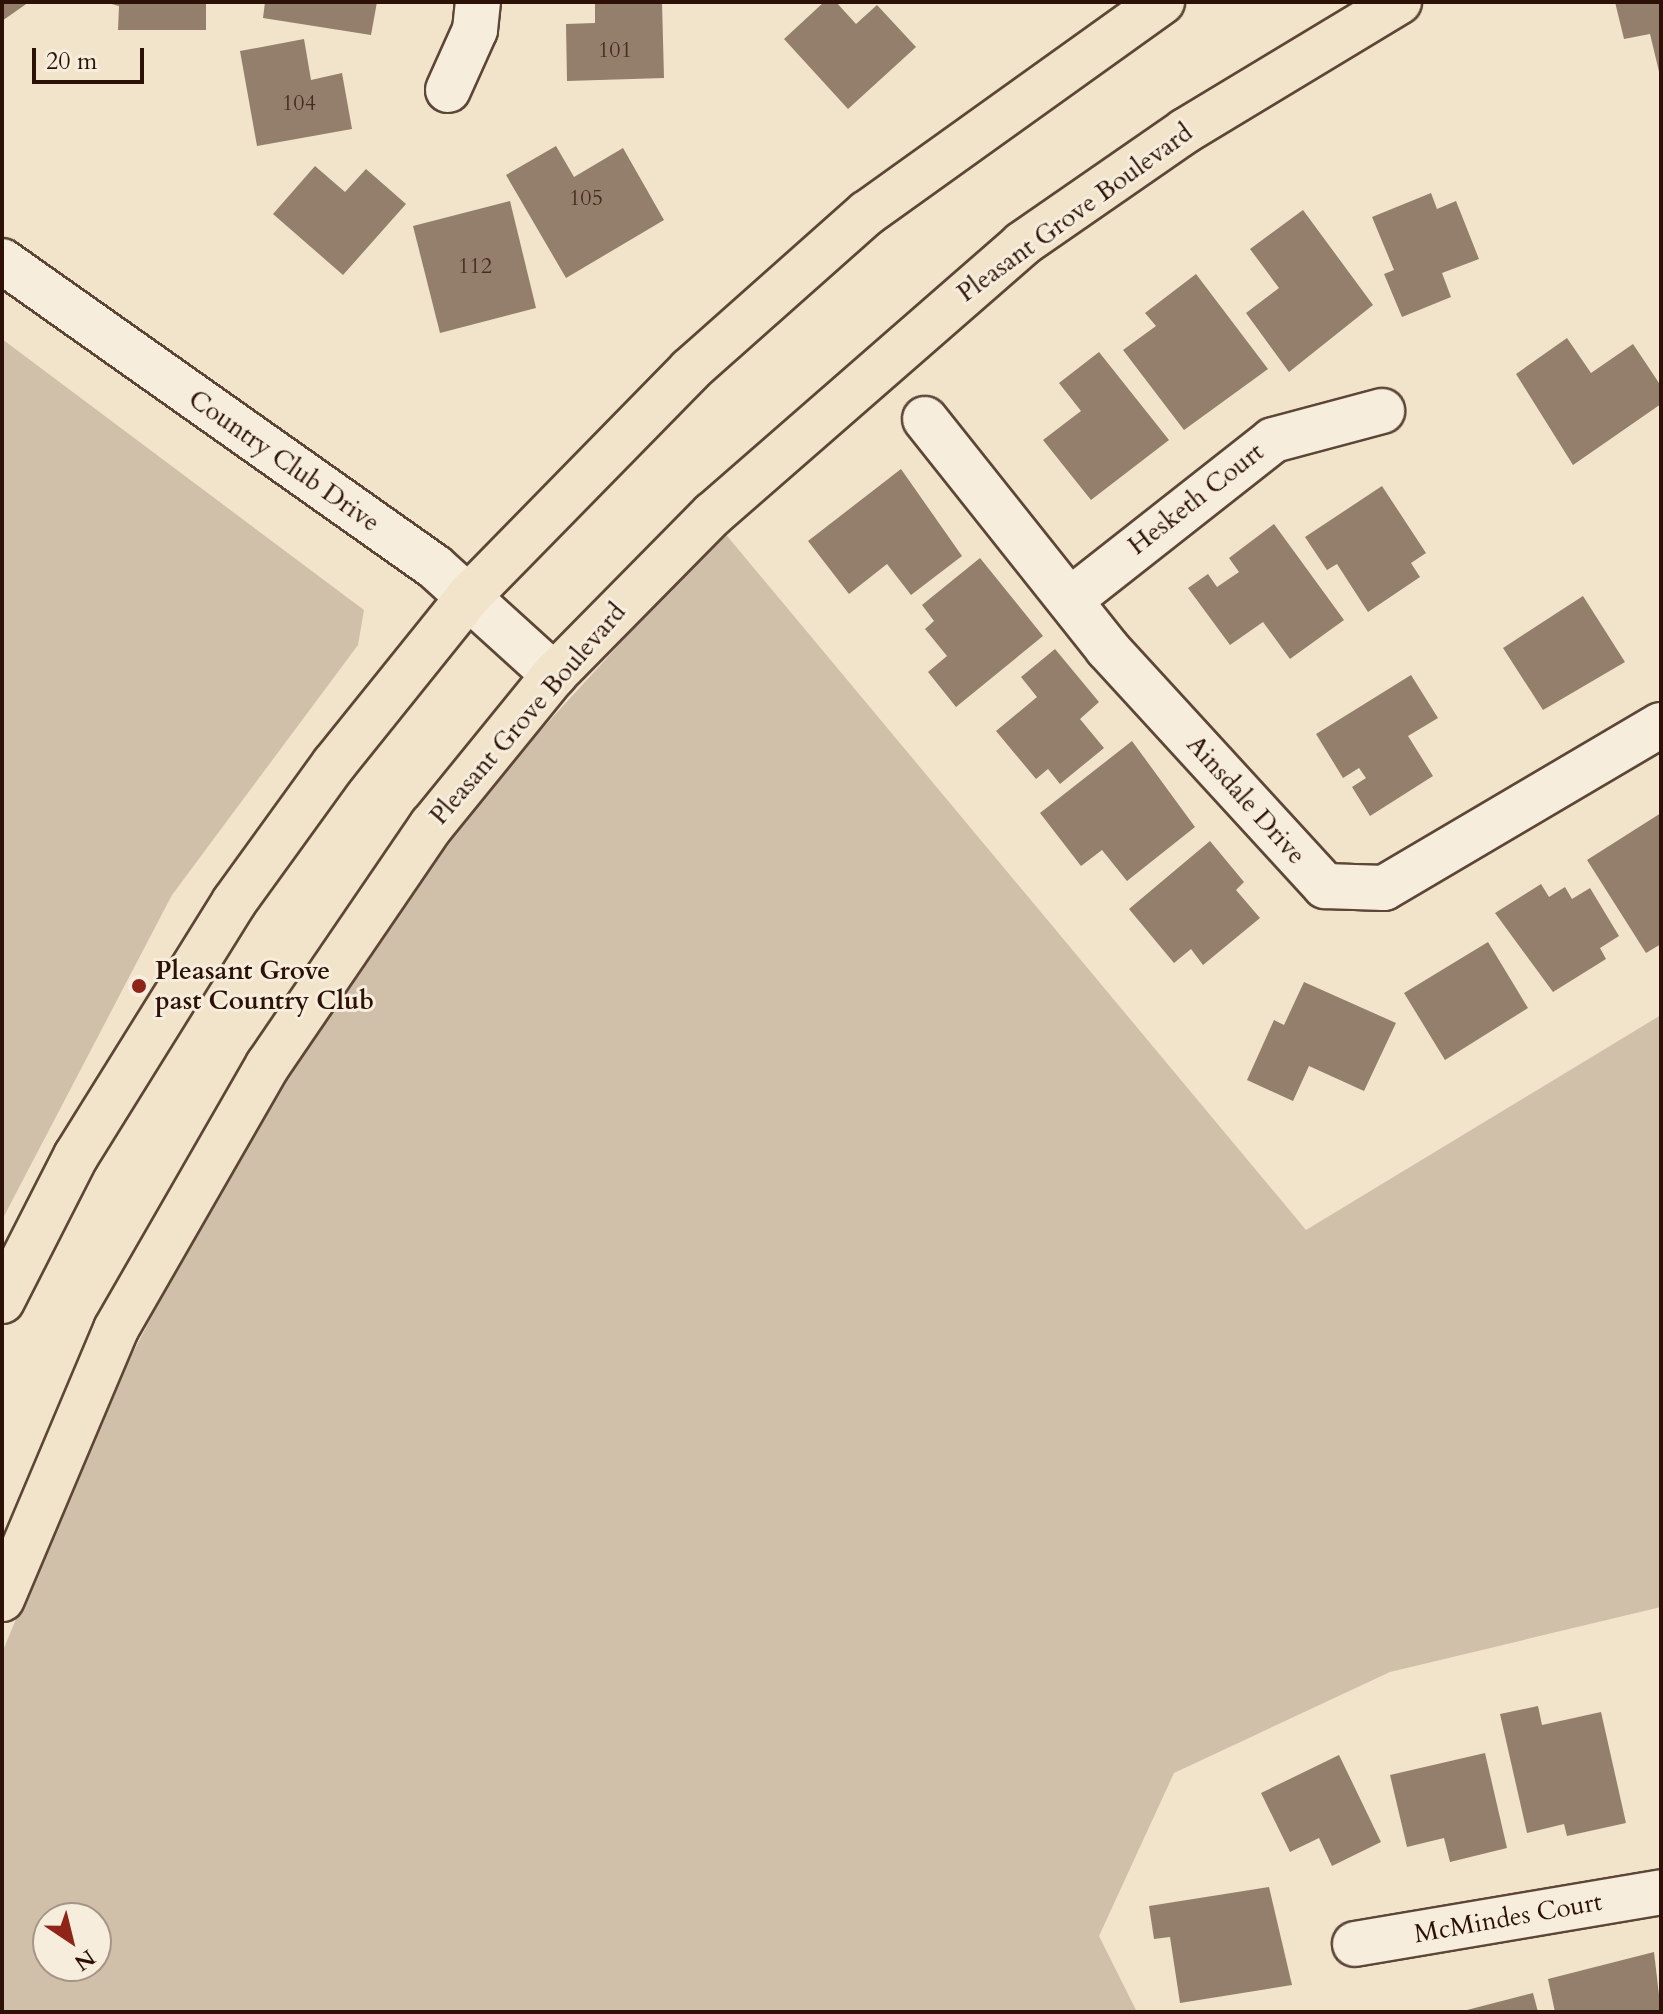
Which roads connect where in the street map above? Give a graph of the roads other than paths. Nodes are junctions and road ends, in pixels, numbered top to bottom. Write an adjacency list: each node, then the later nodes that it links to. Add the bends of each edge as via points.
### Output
1 (478, 2): 4 (street, via 475,30)
2 (1162, 2): 8 (main road, via 867,213 690,370)
3 (1399, 2): 10 (main road, Pleasant Grove Boulevard, via 1185,131 1022,244 713,514)
4 (448, 90)
5 (2, 261): 8 (street, Country Club Drive)
6 (1382, 411): 9 (street, Hesketh Court, via 1273,440)
7 (925, 419): 9 (street, Ainsdale Drive)
8 (469, 596): 10 (street, Country Club Drive); 12 (main road, via 334,764 226,914 76,1156)
9 (1070, 600): 11 (street, Ainsdale Drive, via 1325,886 1384,888)
10 (554, 675): 13 (main road, Pleasant Grove Boulevard, via 432,825 268,1065 116,1329)
11 (1661, 725)
12 (2, 1301)
13 (2, 1599)
14 (1661, 1892): 15 (street, McMindes Court)
15 (1355, 1944)

